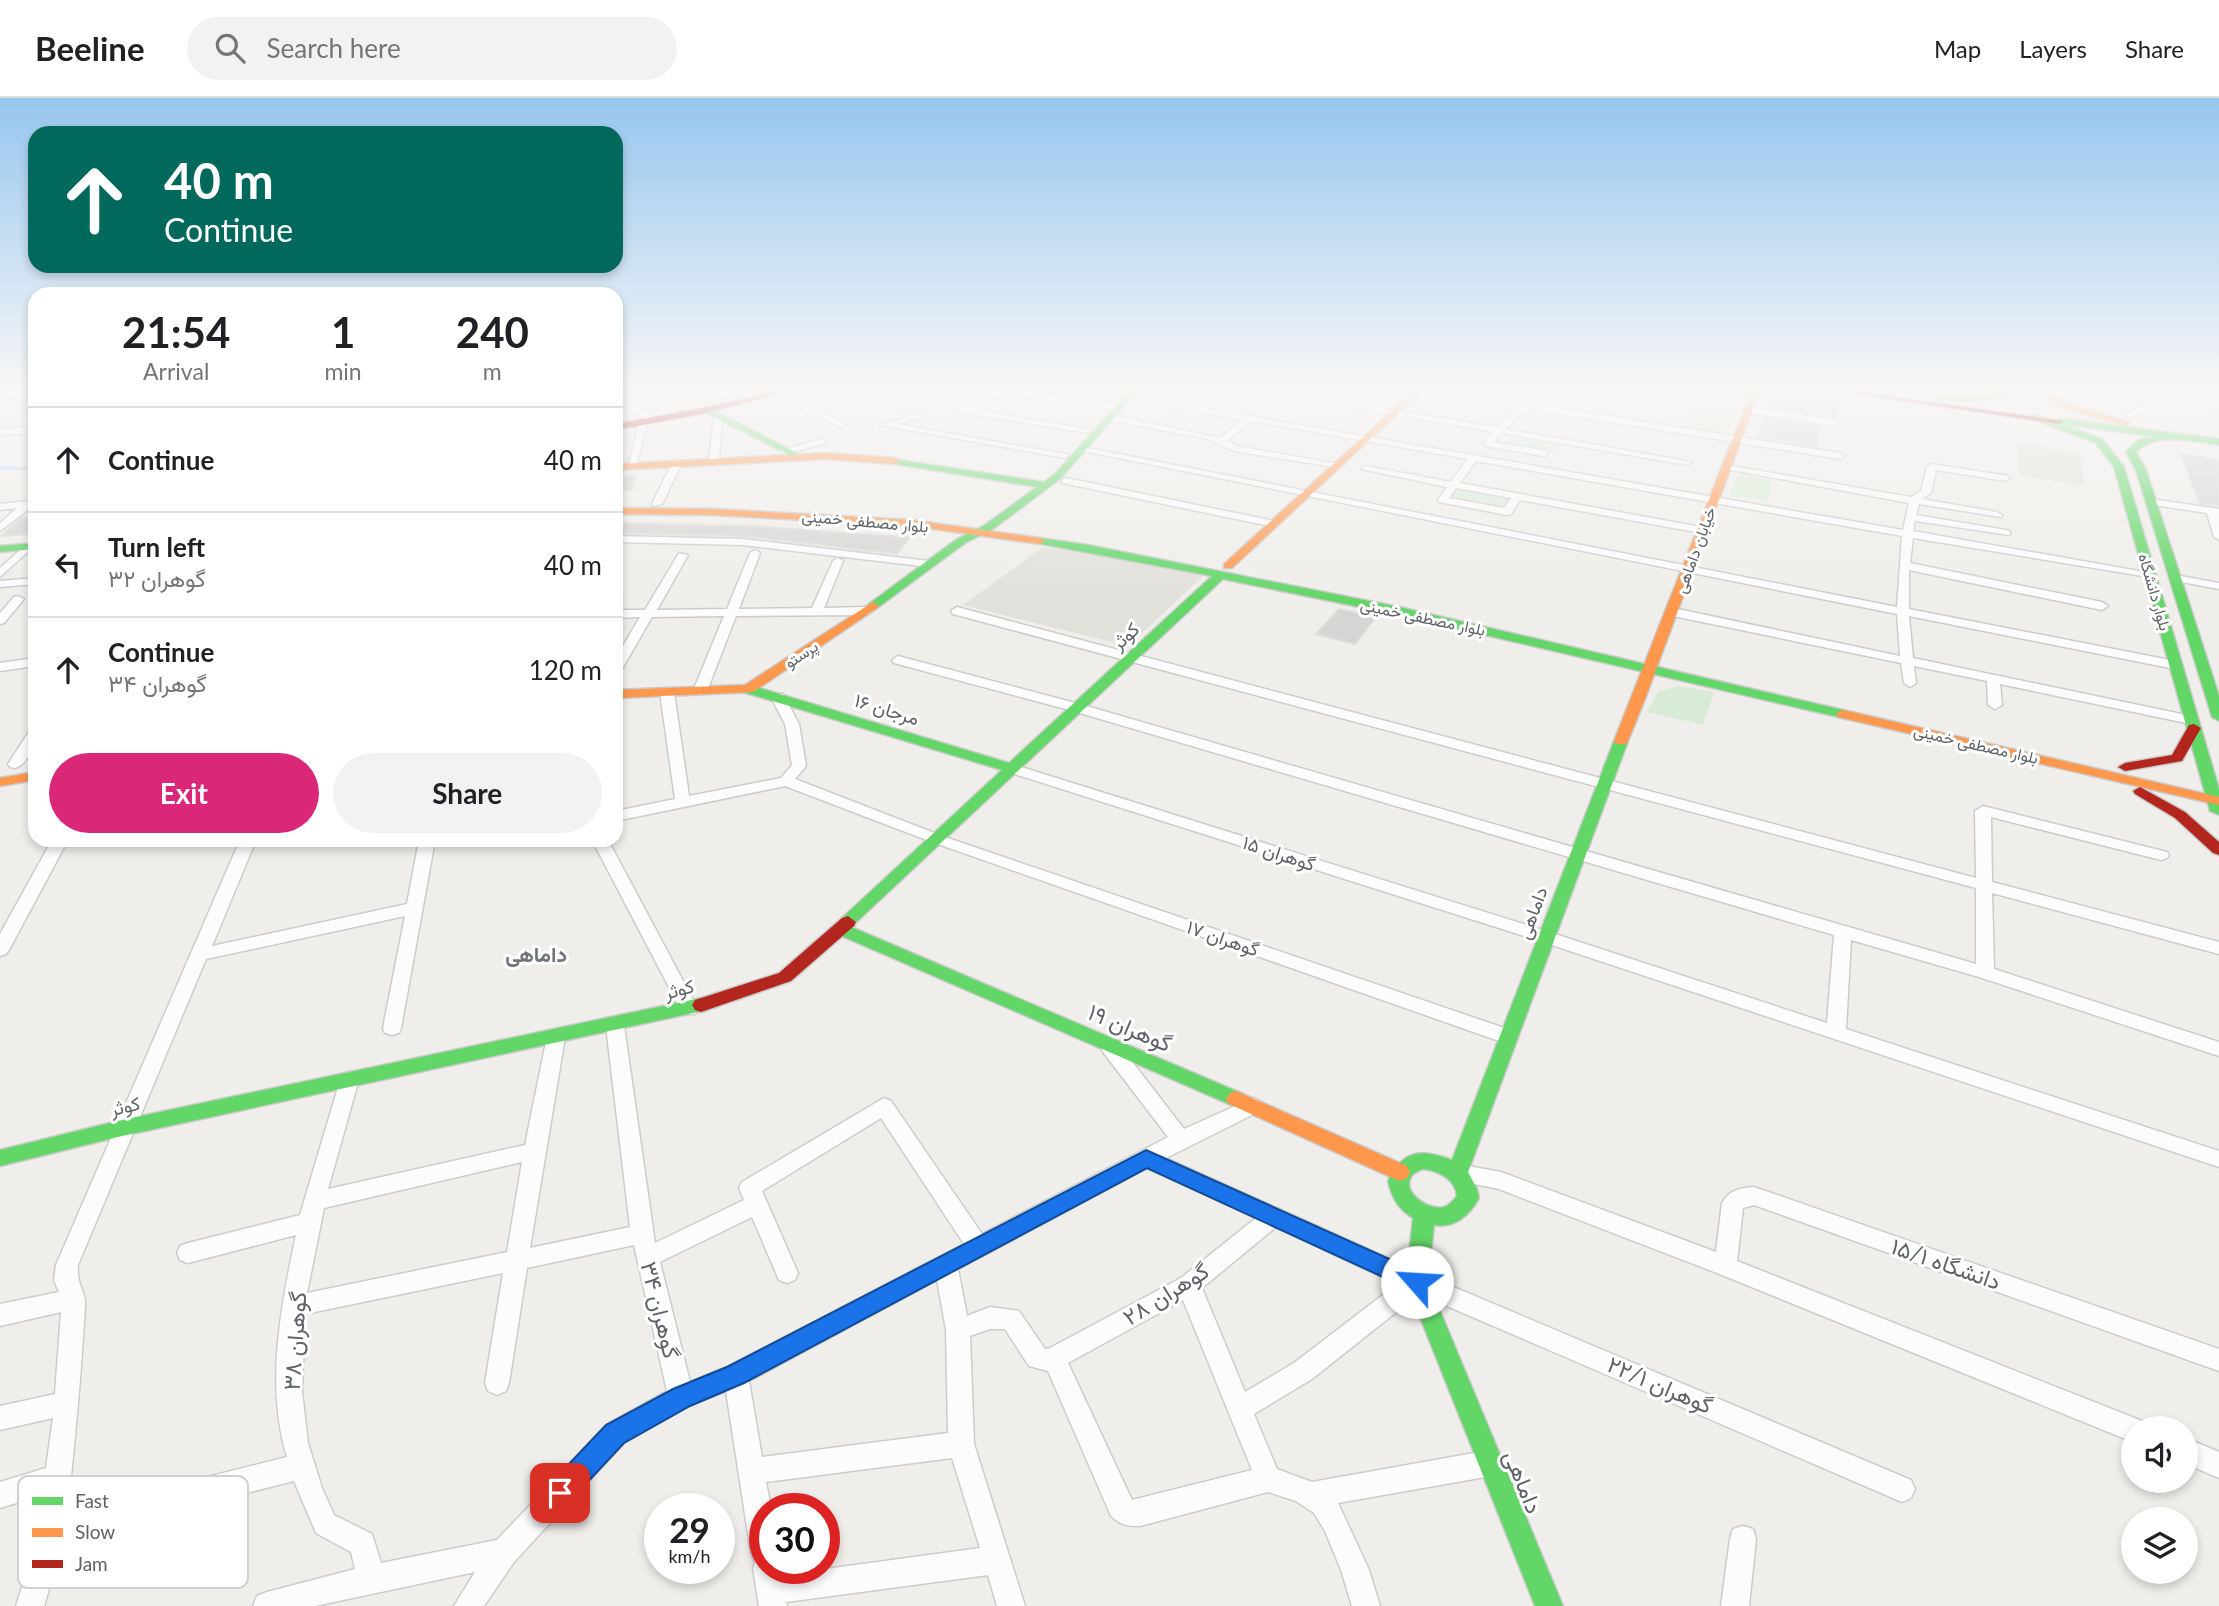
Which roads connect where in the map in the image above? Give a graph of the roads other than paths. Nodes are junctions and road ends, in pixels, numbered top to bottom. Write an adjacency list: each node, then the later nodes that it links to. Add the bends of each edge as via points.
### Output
1 (761, 458): 14 (street)
2 (848, 458): 23 (street, via 897,461)
3 (1062, 458): 23 (street)
4 (1072, 458): 23 (street)
5 (1126, 458): 25 (street)
6 (1298, 458): 17 (street)
7 (1346, 458): 17 (street, کوثر)
8 (1469, 458): 13 (street)
9 (1666, 458): 15 (street)
10 (1729, 458): 19 (street, خیابان داماهی)
11 (2112, 458): 62 (street, بلوار دانشگاه, via 2119,467)
12 (2134, 458): 29 (street, بلوار دانشگاه)
13 (1472, 459): 24 (street); 28 (street)
14 (713, 461): 16 (street)
15 (1687, 462)
16 (677, 463): 18 (street); 32 (street)
17 (1339, 465): 25 (street, کوثر)
18 (624, 466)
19 (1726, 468): 27 (street); 28 (street, خیابان داماهی)
20 (1366, 469): 24 (street)
21 (2006, 478): 27 (street, via 1933,467 1926,494)
22 (1066, 481): 40 (street)
23 (1040, 484): 35 (street); 43 (street)
24 (1455, 486): 26 (street); 26 (street, via 1443,500 1507,512)
25 (1307, 494): 40 (street, کوثر); 59 (street)
26 (1517, 497): 42 (street)
27 (1915, 499): 38 (street); 39 (street)
28 (1713, 501): 42 (street, خیابان داماهی); 44 (street)
29 (2151, 502): 37 (street); 63 (street, بلوار دانشگاه)
30 (28, 504): 33 (street)
31 (623, 504): 32 (street, بلوار مصطفی خمینی)
32 (657, 504): 43 (street, بلوار مصطفی خمینی, via 881,514)
33 (0, 507)
34 (28, 507): 41 (street)
35 (1012, 510): 43 (street); 46 (street, via 1024,526)
36 (623, 511): 43 (street, بلوار مصطفی خمینی, via 810,516)
37 (2215, 511): 47 (street)
38 (1997, 515)
39 (1910, 517): 44 (street); 45 (street)
40 (1274, 524): 60 (street, کوثر)
41 (0, 528)
42 (1701, 530): 59 (street, خیابان داماهی)
43 (974, 531): 46 (street, بلوار مصطفی خمینی); 57 (street, پرستو); 60 (street, بلوار مصطفی خمینی)
44 (1906, 531): 58 (street); 62 (street)
45 (2006, 533)
46 (1046, 534): 60 (street, بلوار مصطفی خمینی)
47 (2219, 537)
48 (623, 539): 57 (street, via 743,542)
49 (0, 542): 50 (street)
50 (28, 544)
51 (28, 545): 52 (street)
52 (0, 548)
53 (28, 548): 61 (street)
54 (755, 553): 74 (street)
55 (682, 555): 76 (street)
56 (838, 561): 69 (street)
57 (929, 564): 70 (street, پرستو)
58 (1906, 566): 68 (street); 73 (street)
59 (1689, 569): 72 (street, خیابان داماهی); 73 (street)
60 (1225, 570): 79 (street, کوثر); 83 (street, بلوار مصطفی خمینی)
61 (0, 573)
62 (2150, 576): 84 (street, بلوار دانشگاه)
63 (2175, 578): 66 (street); 86 (street, بلوار دانشگاه)
64 (28, 582): 65 (street)
65 (0, 584)
66 (2219, 586)
67 (18, 599): 77 (street)
68 (2102, 606)
69 (817, 611): 70 (street); 74 (street)
70 (867, 611): 89 (street, پرستو)
71 (957, 611): 79 (street)
72 (1673, 612): 81 (street); 83 (street, خیابان داماهی)
73 (1902, 612): 81 (street); 84 (street)
74 (730, 613): 76 (street); 90 (street)
75 (623, 614): 76 (street)
76 (647, 614): 78 (street)
77 (0, 620)
78 (623, 657)
79 (1134, 657): 95 (street, کوثر); 106 (street)
80 (898, 660): 95 (street)
81 (1906, 660): 87 (street); 88 (street)
82 (28, 663): 85 (street)
83 (1652, 664): 100 (street, بلوار مصطفی خمینی); 102 (street, بلوار مصطفی خمینی); 106 (street, داماهی)
84 (2175, 665): 97 (street, بلوار دانشگاه)
85 (0, 667)
86 (2211, 668): 96 (street, بلوار دانشگاه)
87 (1993, 678): 94 (street); 97 (street)
88 (1910, 683)
89 (748, 689): 90 (street); 93 (street, مرجان ۱۶)
90 (700, 691): 91 (street)
91 (667, 692): 92 (street); 108 (street)
92 (623, 694)
93 (778, 697): 101 (street, مرجان ۱۶); 104 (street, via 792,724 799,766)
94 (1995, 705)
95 (1078, 709): 101 (street, کوثر); 116 (street)
96 (2219, 717)
97 (2193, 724): 100 (street, via 2177,758); 107 (street, بلوار دانشگاه)
98 (28, 744): 99 (street)
99 (15, 764)
100 (2125, 767): 107 (street, بلوار مصطفی خمینی)
101 (1013, 769): 110 (street, کوثر); 122 (street, گوهران ۱۵)
102 (2095, 772): 107 (street, بلوار مصطفی خمینی); 115 (street, via 2168,806)
103 (28, 777): 105 (street)
104 (786, 781): 108 (street); 110 (street, گوهران ۱۷)
105 (0, 782)
106 (1603, 784): 116 (street, داماهی); 118 (street)
107 (2217, 798)
108 (683, 803): 109 (street)
109 (623, 815)
110 (937, 839): 120 (street, کوثر); 132 (street, گوهران ۱۷)
111 (56, 847): 124 (street)
112 (244, 847): 125 (street)
113 (425, 847): 119 (street)
114 (604, 847): 127 (street)
115 (2219, 849)
116 (1577, 853): 121 (street); 122 (street, داماهی)
117 (2161, 855): 118 (street, via 1983,811)
118 (1985, 885): 123 (street); 126 (street)
119 (415, 908): 125 (street); 129 (street)
120 (841, 929): 127 (street, کوثر, via 785,977); 133 (street, گوهران ۱۹)
121 (1843, 932): 126 (street); 130 (street)
122 (1546, 937): 130 (street, گوهران ۱۵); 132 (street, داماهی)
123 (2219, 947)
124 (0, 950)
125 (201, 954): 137 (street)
126 (1985, 973): 134 (street)
127 (689, 1009): 128 (street, کوثر)
128 (615, 1026): 131 (street, کوثر); 149 (street, گوهران ۳۴)
129 (392, 1028)
130 (1836, 1034): 142 (street, گوهران ۱۵)
131 (556, 1037): 135 (street, کوثر); 139 (street)
132 (1509, 1037): 144 (street, داماهی)
133 (1107, 1043): 136 (street, گوهران ۱۹); 138 (street)
134 (2219, 1049)
135 (349, 1079): 137 (street, کوثر); 146 (street, گوهران ۳۸)
136 (1253, 1106): 138 (street); 143 (street, گوهران ۱۹)
137 (122, 1128): 140 (street, کوثر); 159 (street, via 67,1265 65,1280)
138 (1181, 1140): 141 (street)
139 (534, 1150): 146 (street); 153 (street)
140 (0, 1158)
141 (1146, 1158): 148 (street); 150 (street)
142 (2219, 1159)
143 (1400, 1172): 144 (street, via 1412,1162 1430,1160); 147 (street, via 1401,1195)
144 (1457, 1173): 147 (street, via 1465,1184 1463,1207 1439,1217); 155 (street, via 1501,1181)
145 (757, 1203): 150 (street, via 750,1188 884,1106); 152 (street); 156 (street)
146 (311, 1212): 151 (street); 160 (street, گوهران ۳۸)
147 (1424, 1214): 157 (street, داماهی)
148 (1274, 1216): 157 (street); 158 (street, گوهران ۲۸)
149 (642, 1234): 152 (street, گوهران ۳۴); 153 (street)
150 (979, 1248): 154 (street)
151 (188, 1254)
152 (647, 1258): 167 (street, گوهران ۳۴)
153 (517, 1260): 160 (street); 166 (street)
154 (946, 1266): 162 (street); 165 (street)
155 (1725, 1266): 164 (street, دانشگاه ۱۵/۱, via 1733,1203 1754,1196); 171 (street)
156 (786, 1273)
157 (1417, 1282): 169 (street, via 1303,1371); 174 (street, داماهی); 182 (street, گوهران ۲۲/۱)
158 (1189, 1284): 163 (street, گوهران ۲۸); 169 (street)
159 (74, 1299): 161 (street); 168 (street)
160 (295, 1306): 176 (street, گوهران ۳۸, via 289,1383)
161 (0, 1315)
162 (958, 1330): 163 (street, via 989,1318 1011,1319 1037,1358); 172 (street)
163 (1055, 1357): 179 (street, via 1120,1507 1127,1513)
164 (2219, 1360)
165 (736, 1375): 167 (street); 177 (street)
166 (497, 1383)
167 (681, 1397): 187 (street, via 615,1434)
168 (67, 1403): 170 (street); 178 (street)
169 (1239, 1409): 179 (street)
170 (0, 1418)
171 (2121, 1425)
172 (961, 1444): 177 (street); 188 (street)
173 (2198, 1456): 175 (street)
174 (1491, 1463): 185 (street); 197 (street, داماهی)
175 (2219, 1465)
176 (300, 1466): 180 (street); 189 (street, گوهران ۳۸, via 326,1525 362,1544)
177 (752, 1471): 183 (street)
178 (58, 1476)
179 (1268, 1479): 185 (street)
180 (248, 1480)
181 (18, 1489): 184 (street)
182 (1902, 1489)
183 (755, 1493)
184 (0, 1494)
185 (1311, 1494): 196 (street, via 1334,1521)
186 (1743, 1539): 198 (street)
187 (504, 1552): 189 (street); 192 (street)
188 (995, 1560): 191 (street); 195 (street)
189 (372, 1579): 194 (street)
190 (36, 1588): 193 (street)
191 (770, 1588)
192 (477, 1600)
193 (30, 1606)
194 (267, 1606)
195 (1011, 1606)
196 (1366, 1606)
197 (1549, 1606)
198 (1735, 1606)

